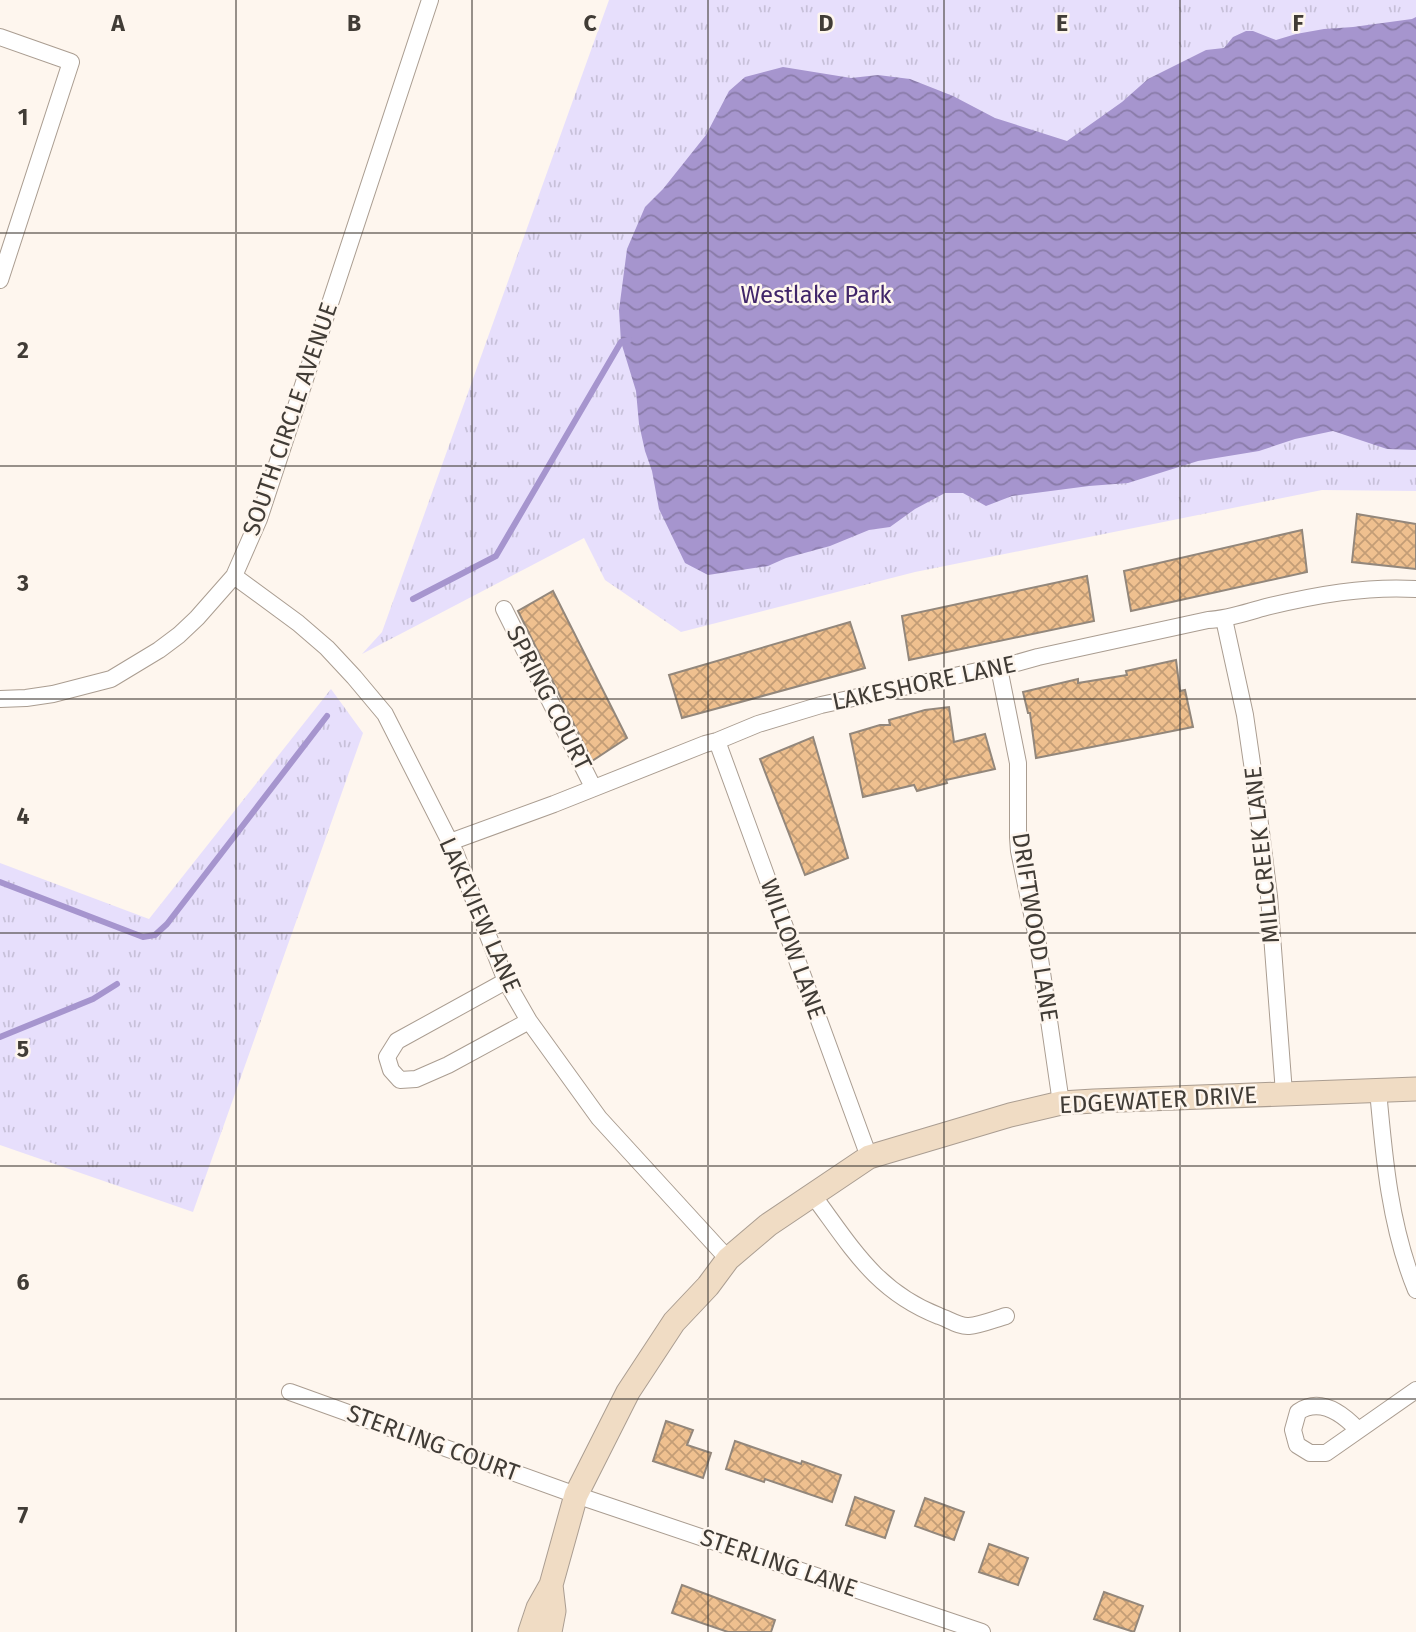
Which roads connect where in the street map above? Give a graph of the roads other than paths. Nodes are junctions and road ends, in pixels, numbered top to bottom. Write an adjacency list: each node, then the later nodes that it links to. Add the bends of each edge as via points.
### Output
1 (430, 0): 4 (street, SOUTH CIRCLE AVENUE, via 259,519)
2 (0, 37): 3 (street, via 71,62)
3 (0, 280)
4 (234, 576): 9 (street, SOUTH CIRCLE AVENUE, via 179,635 111,679 53,694); 12 (street, LAKEVIEW LANE, via 327,648 385,714)
5 (1416, 589): 7 (street, LAKESHORE LANE, via 1339,592)
6 (504, 609): 11 (street, SPRING COURT)
7 (1224, 619): 8 (street, LAKESHORE LANE); 17 (street, MILLCREEK LANE, via 1257,796)
8 (999, 668): 10 (street, LAKESHORE LANE, via 821,705); 18 (street, DRIFTWOOD LANE, via 1018,763 1019,851)
9 (0, 699)
10 (717, 741): 11 (street, LAKESHORE LANE); 19 (street, WILLOW LANE)
11 (593, 787): 12 (street, LAKESHORE LANE)
12 (450, 842): 13 (street, LAKEVIEW LANE)
13 (506, 981): 14 (street, LAKEVIEW LANE); 14 (street, via 397,1041 387,1057 391,1070 400,1080 416,1079)
14 (529, 1021): 21 (street, LAKEVIEW LANE, via 599,1118)
15 (1416, 1089): 16 (street, EDGEWATER DRIVE)
16 (1378, 1090): 17 (street, EDGEWATER DRIVE); 22 (street, via 1395,1223)
17 (1283, 1093): 18 (street, EDGEWATER DRIVE)
18 (1061, 1103): 19 (street, EDGEWATER DRIVE)
19 (869, 1157): 20 (street, EDGEWATER DRIVE)
20 (812, 1194): 21 (street, EDGEWATER DRIVE); 23 (street, via 867,1268 907,1301 967,1327)
21 (728, 1259): 27 (street, EDGEWATER DRIVE, via 674,1322 628,1392)
22 (1416, 1290)
23 (1006, 1316)
24 (1416, 1390): 26 (street)
25 (290, 1392): 27 (street, STERLING COURT)
26 (1358, 1430)
27 (576, 1495): 28 (street, EDGEWATER DRIVE); 31 (street, STERLING LANE)
28 (551, 1585): 29 (street, EDGEWATER DRIVE); 30 (street, EDGEWATER DRIVE, via 554,1611)
29 (530, 1632)
30 (550, 1632)
31 (982, 1632)

